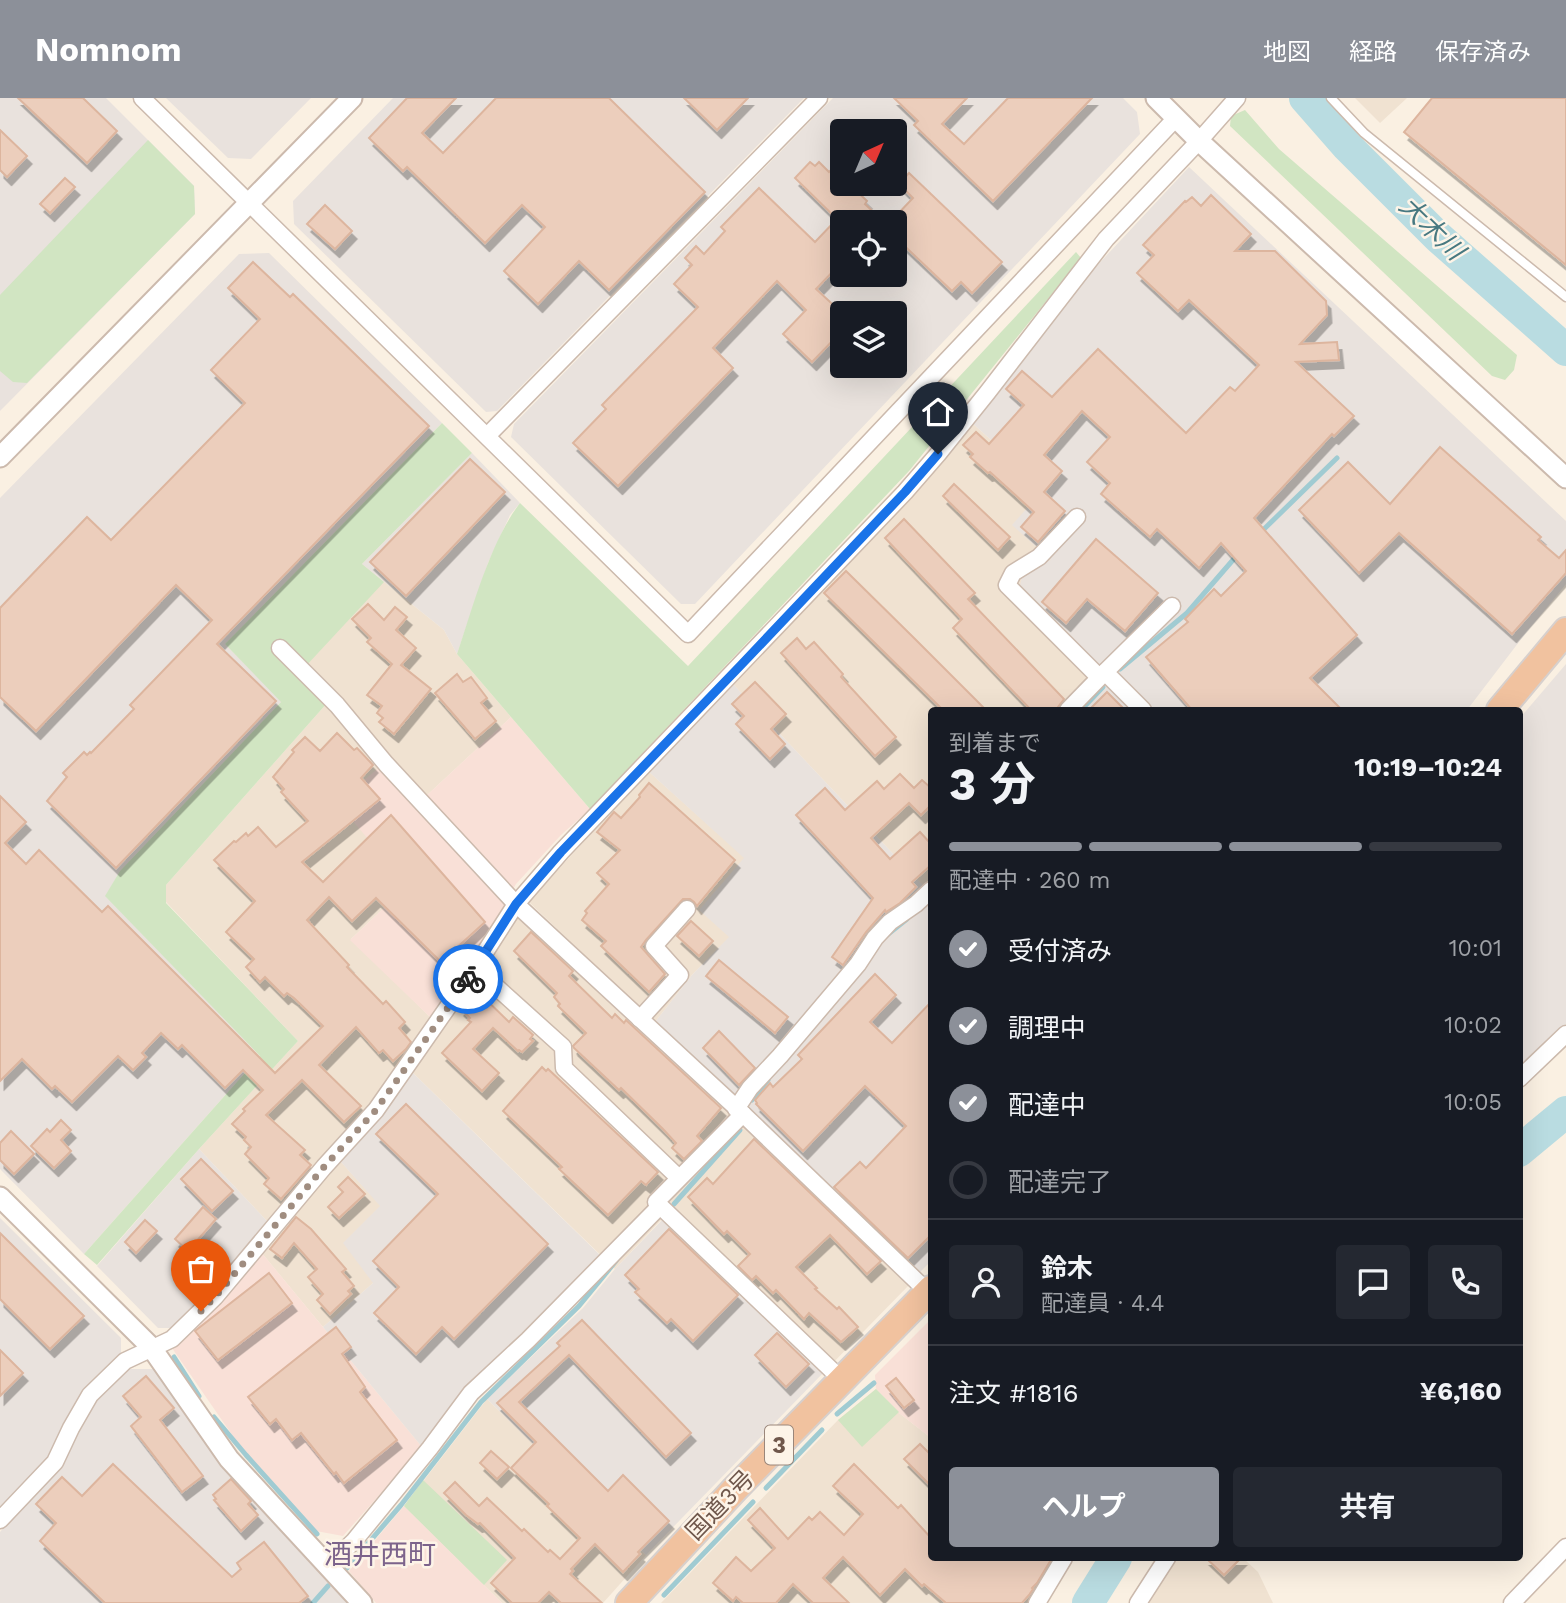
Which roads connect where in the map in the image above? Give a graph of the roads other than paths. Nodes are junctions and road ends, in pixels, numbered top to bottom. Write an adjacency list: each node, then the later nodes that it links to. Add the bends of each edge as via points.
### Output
1 (142, 98): 9 (street)
2 (352, 98): 9 (street)
3 (819, 98): 11 (street)
4 (1156, 98): 7 (street)
5 (1237, 98): 8 (street)
6 (1331, 98): 10 (lane, via 1364,133)
7 (1176, 118): 8 (street); 11 (street, via 688,634)
8 (1199, 141): 13 (street); 23 (street, via 1106,239 905,492)
9 (249, 202): 11 (street); 12 (street)
10 (1566, 297)
11 (486, 436)
12 (0, 457)
13 (1566, 478)
14 (1077, 517): 18 (street, via 1038,557 1013,573 1007,585)
15 (1171, 606): 18 (street)
16 (1566, 631): 21 (highway)
17 (280, 648): 23 (street)
18 (1102, 675): 19 (street); 20 (street)
19 (1071, 707)
20 (1139, 707)
21 (1503, 707)
22 (928, 893): 29 (street, via 874,938 858,964 750,1088)
23 (516, 904): 25 (street); 26 (street)
24 (687, 909): 26 (street, via 654,946 680,975)
25 (473, 971): 30 (street, via 563,1047 564,1068); 35 (street, via 376,1110 215,1297 172,1339)
26 (640, 1019): 29 (street)
27 (1566, 1034): 28 (street)
28 (1523, 1075)
29 (740, 1111): 30 (street); 33 (street)
30 (679, 1178): 32 (street, via 656,1202)
31 (0, 1197): 35 (street)
32 (660, 1206): 36 (street); 41 (street, via 471,1393 354,1541)
33 (928, 1290)
34 (928, 1294): 36 (highway, 国道3号 / 3)
35 (151, 1348): 37 (street, via 125,1361 90,1395 55,1462); 41 (street, via 229,1459)
36 (842, 1380): 43 (highway, 国道3号 / 3)
37 (0, 1520)
38 (1566, 1547): 46 (street)
39 (1062, 1561): 44 (street)
40 (1165, 1561): 45 (street)
41 (328, 1566): 42 (street)
42 (362, 1603)
43 (629, 1603)
44 (1037, 1603)
45 (1138, 1603)
46 (1512, 1603)

